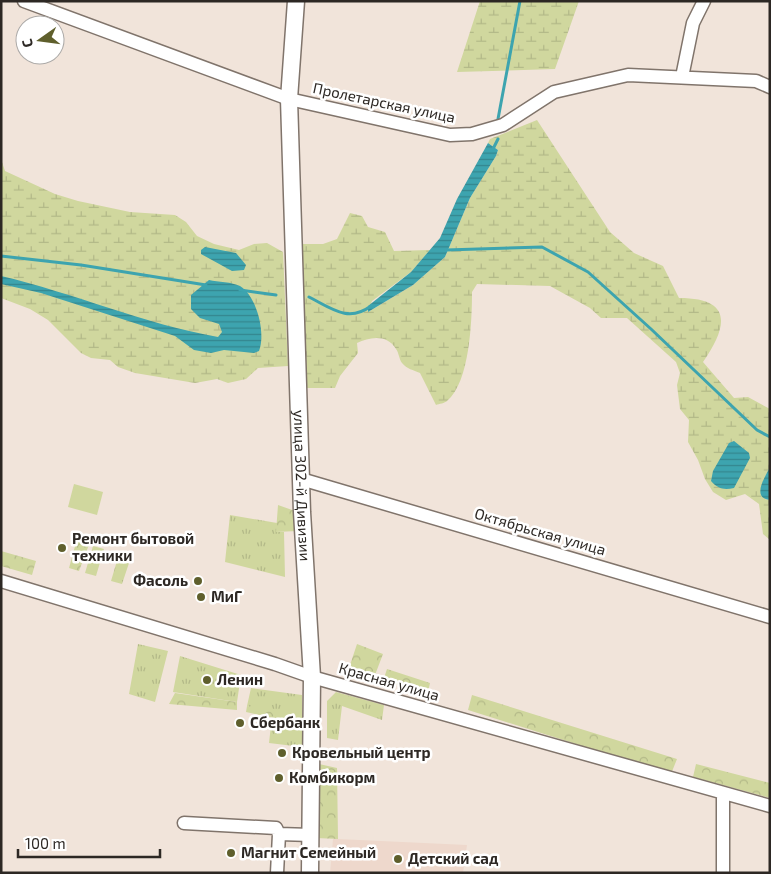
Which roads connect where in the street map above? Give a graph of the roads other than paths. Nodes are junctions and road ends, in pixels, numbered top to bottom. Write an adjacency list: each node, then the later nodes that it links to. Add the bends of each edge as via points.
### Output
1 (24, 1): 6 (street, Пролетарская улица)
2 (296, 1): 6 (main road, улица 302-й Дивизии)
3 (704, 1): 4 (street, via 693,23)
4 (682, 77): 5 (street, Пролетарская улица, via 756,80); 6 (street, Пролетарская улица, via 628,75 554,92 503,125 472,134 450,135)
5 (770, 87)
6 (289, 99): 7 (main road, улица 302-й Дивизии)
7 (301, 479): 9 (street, Октябрьская улица); 10 (main road, улица 302-й Дивизии)
8 (1, 581): 10 (street, Красная улица)
9 (770, 617)
10 (312, 677): 11 (street, Красная улица); 15 (main road, улица 302-й Дивизии)
11 (723, 794): 12 (street, Красная улица); 18 (street)
12 (770, 806)
13 (184, 823): 14 (street, via 276,828)
14 (279, 834): 15 (street); 16 (street)
15 (311, 835): 17 (main road, улица 302-й Дивизии)
16 (277, 873)
17 (310, 873)
18 (723, 873)

